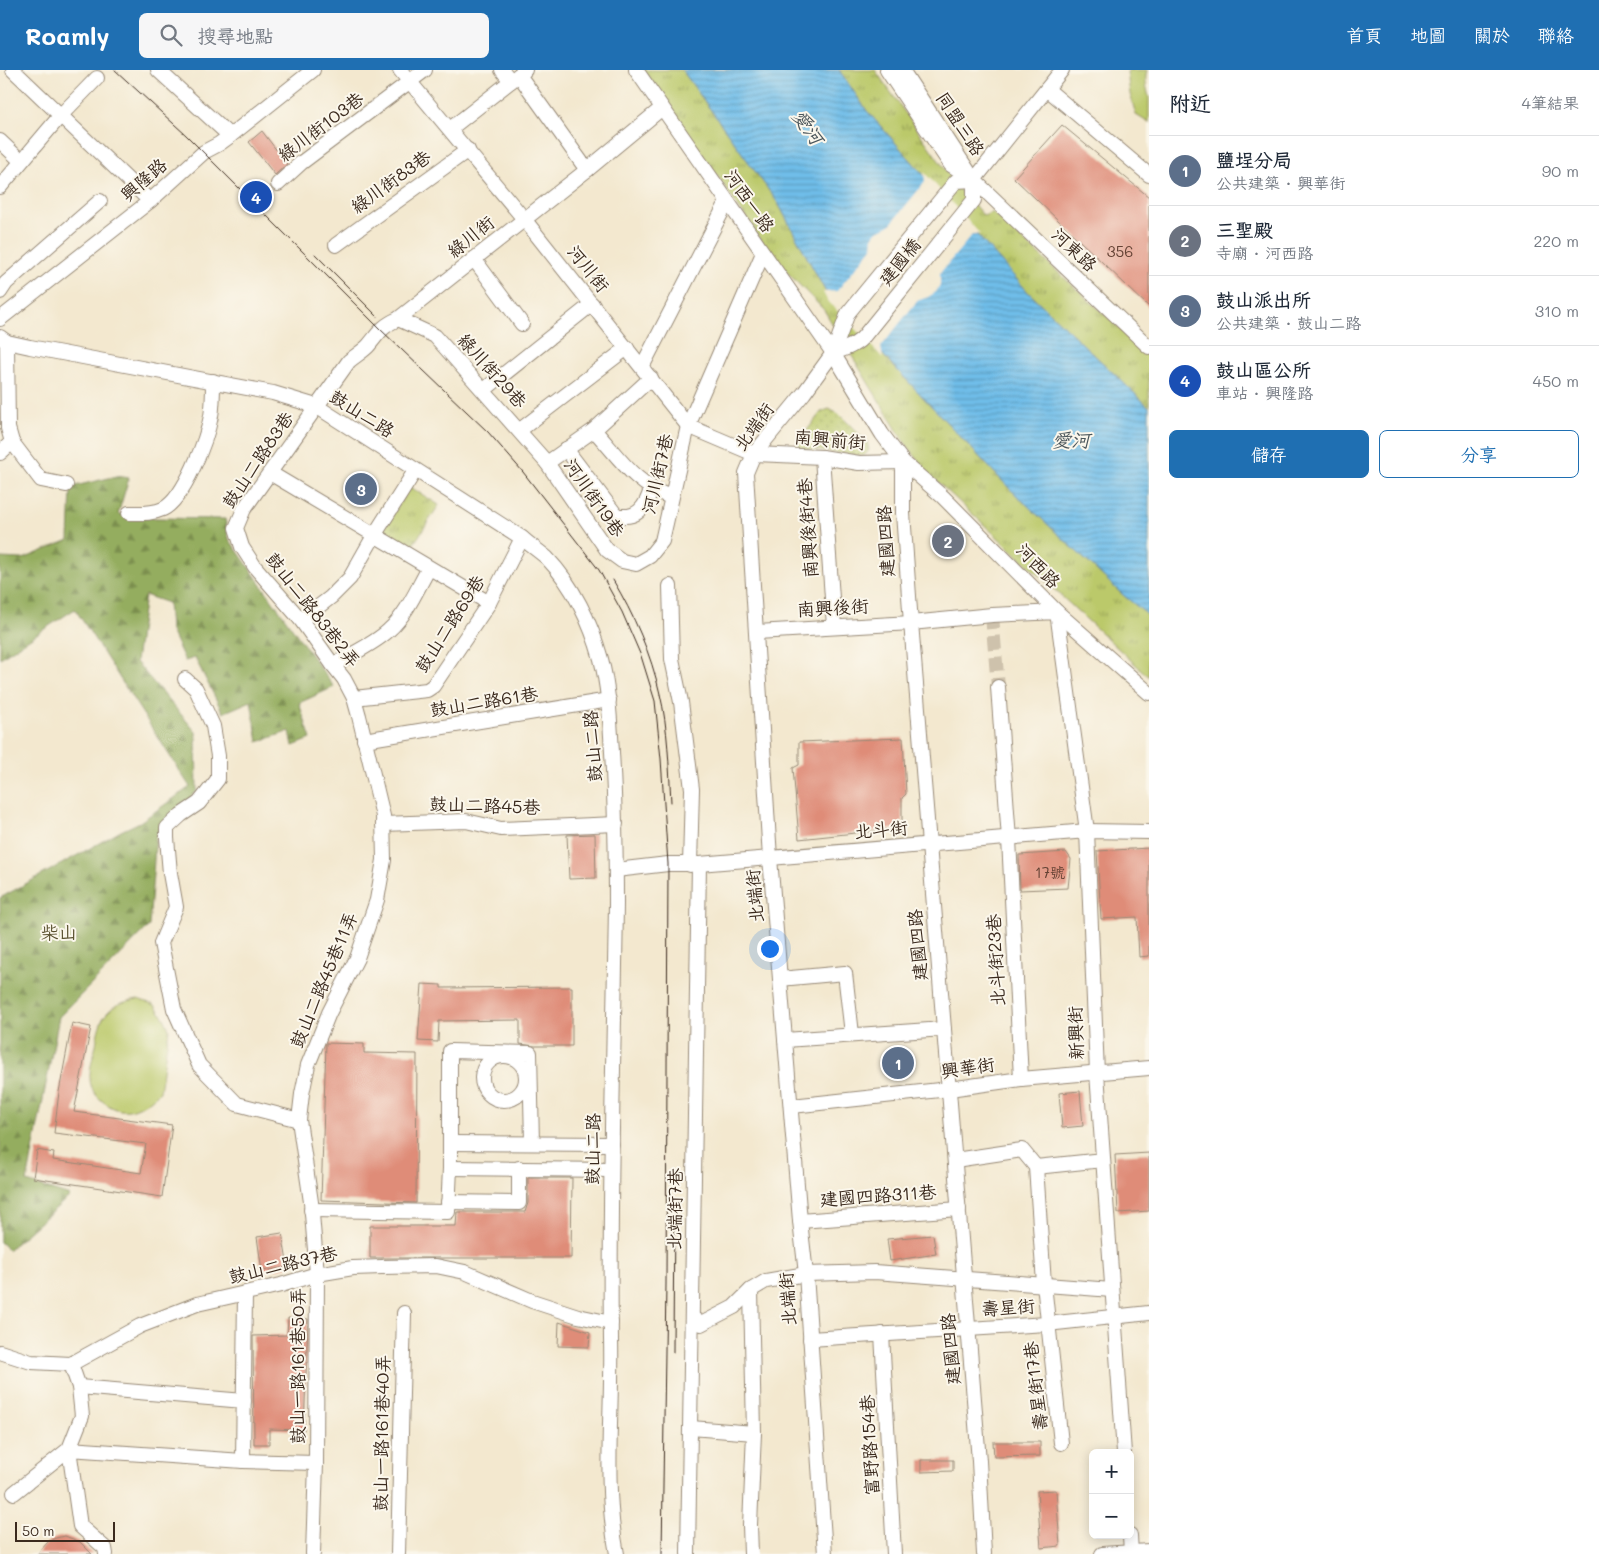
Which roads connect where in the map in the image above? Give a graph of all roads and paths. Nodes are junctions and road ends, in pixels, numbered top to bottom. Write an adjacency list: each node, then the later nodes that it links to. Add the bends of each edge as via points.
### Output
1 (13, 70): 15 (street)
2 (158, 70): 17 (street)
3 (313, 70): 17 (street, 興隆路)
4 (400, 70): 12 (street, 河川街)
5 (424, 70): 12 (street)
6 (636, 70): 14 (street, 河西一路)
7 (887, 70): 23 (street, 同盟三路, via 950,165)
8 (902, 70): 23 (street, 同盟三路)
9 (1062, 70): 13 (street)
10 (514, 74): 16 (street); 21 (street)
11 (97, 78): 15 (street)
12 (411, 82): 16 (street, 河川街); 24 (street, 綠川街103巷, via 301,163)
13 (1047, 89): 22 (street); 23 (street)
14 (662, 108): 21 (street, 綠川街); 28 (street, 河西一路)
15 (61, 115): 20 (street); 27 (street)
16 (450, 129): 19 (street, 河川街)
17 (230, 136): 27 (street, 興隆路, via 204,152)
18 (0, 141): 20 (street)
19 (468, 150): 29 (street, 河川街); 30 (street, 綠川街83巷)
20 (21, 161): 25 (street)
21 (587, 170): 29 (street, 綠川街)
22 (1149, 175)
23 (974, 180): 39 (street, 河東路); 41 (street, 建國橋, via 974,200 861,340); 41 (street, 建國橋, via 956,181 848,312)
24 (278, 184)
25 (0, 187)
26 (100, 201): 33 (street, via 12,277)
27 (150, 201): 35 (street, 興隆路)
28 (727, 202): 31 (street, 河西一路); 42 (street)
29 (524, 219): 32 (street, 綠川街); 34 (street, 河川街)
30 (336, 245)
31 (762, 253): 41 (street, 河西一路); 46 (street, 河川街7巷)
32 (474, 258): 36 (street, 綠川街); 37 (street)
33 (0, 292)
34 (592, 304): 40 (street, 河川街); 44 (street)
35 (0, 319)
36 (398, 319): 44 (street, 綠川街29巷, via 435,336); 45 (street, 綠川街, via 386,324 348,362)
37 (522, 324)
38 (4, 340): 43 (street, 鼓山二路); 49 (street, via 8,428)
39 (1149, 346)
40 (627, 348): 42 (street, 河川街); 47 (street)
41 (833, 353): 52 (street, 北端街); 55 (street, via 882,434)
42 (647, 372): 46 (street, 河川街); 48 (street, 河川街19巷)
43 (213, 381): 45 (street, 鼓山二路); 61 (street, via 211,415 200,453 179,494 163,509)
44 (484, 390): 47 (street, 綠川街29巷)
45 (316, 406): 56 (street, 鼓山二路); 57 (street, 鼓山二路83巷)
46 (688, 426): 52 (street, 河川街); 60 (street, 河川街7巷)
47 (520, 430): 54 (street, 綠川街29巷)
48 (594, 430): 50 (street, 河川街19巷); 59 (street, via 627,469)
49 (12, 442): 51 (street); 58 (street, via 41,480)
50 (566, 449): 54 (street, 河川街19巷); 59 (street, via 616,515 625,518 639,512 647,503)
51 (0, 452)
52 (754, 454): 53 (street, 南興前街); 73 (street, 北端街, via 746,473)
53 (822, 457): 55 (street, 南興前街, via 859,463); 72 (street, 南興後街4巷)
54 (547, 462): 65 (street, 河川街19巷, via 607,550 622,561 636,564)
55 (903, 462): 69 (street, 河西路, via 943,496); 71 (street, 建國四路, via 902,513)
56 (416, 471): 62 (street); 64 (street, 鼓山二路)
57 (270, 473): 62 (street); 63 (street, 鼓山二路83巷, via 244,509 236,528)
58 (66, 485)
59 (651, 488): 60 (street)
60 (671, 498): 65 (street, 河川街7巷, via 662,542)
61 (129, 513)
62 (375, 534): 66 (street); 70 (street, via 350,578)
63 (237, 536): 70 (street, 鼓山二路83巷2弄, via 255,567)
64 (522, 538): 68 (street, 鼓山二路69巷); 79 (street, 鼓山二路, via 546,558 580,605 601,660)
65 (650, 556)
66 (429, 568): 68 (street); 74 (street, via 390,630)
67 (670, 586): 88 (street, 北端街7巷, via 672,659 692,789)
68 (489, 603): 78 (street, 鼓山二路69巷, via 433,686 427,690)
69 (1057, 612): 71 (street, 南興後街); 77 (street, 河西路); 83 (street, 新興街)
70 (301, 620): 74 (street, 鼓山二路83巷2弄)
71 (911, 623): 72 (street, 南興後街); 86 (street, 建國四路)
72 (834, 626): 73 (street, 南興後街)
73 (757, 632): 87 (street, 北端街)
74 (333, 665): 78 (street, 鼓山二路83巷2弄)
75 (185, 679): 101 (street, via 196,689 213,726 218,779 199,803 167,828 176,907 161,943 174,1009 199,1065 237,1104)
76 (998, 687): 85 (street)
77 (1149, 693)
78 (354, 698): 80 (street, 鼓山二路83巷2弄)
79 (609, 700): 80 (street, 鼓山二路61巷); 82 (street, 鼓山二路)
80 (364, 740): 81 (street, 鼓山二路83巷2弄)
81 (384, 824): 82 (street, 鼓山二路45巷, via 466,821 502,829); 101 (street, 鼓山二路45巷11弄, via 384,860 377,900 357,958 329,1013 308,1065)
82 (616, 824): 89 (street, 鼓山二路)
83 (1087, 832): 84 (street, 北斗街); 85 (street, 北斗街); 96 (street, 新興街)
84 (1149, 832)
85 (1009, 839): 86 (street, 北斗街); 98 (street, 北斗街23巷)
86 (928, 845): 87 (street, 北斗街); 91 (street, 建國四路)
87 (770, 858): 88 (street, 北斗街); 90 (street, 北端街)
88 (695, 865): 89 (street, 北斗街, via 668,864); 125 (street, 北端街7巷)
89 (616, 870): 104 (street, 鼓山二路)
90 (780, 980): 92 (street, via 845,973); 93 (street, 北端街)
91 (944, 1029): 92 (street); 99 (street, 建國四路)
92 (852, 1034): 93 (street)
93 (785, 1040): 100 (street, 北端街)
94 (495, 1055): 97 (street, via 530,1053); 97 (street, via 482,1075 490,1096 511,1100 522,1091); 102 (street, via 450,1051)
95 (1149, 1068): 96 (street, 興華街)
96 (1097, 1073): 98 (street, 興華街); 106 (street, 新興街)
97 (528, 1075): 103 (street)
98 (1021, 1080): 99 (street, 興華街)
99 (949, 1089): 100 (street, 興華街); 105 (street, 建國四路)
100 (792, 1106): 114 (street, 北端街)
101 (299, 1120): 113 (street, 鼓山一路161巷50弄)
102 (450, 1143): 103 (street); 108 (street)
103 (532, 1143): 104 (street)
104 (612, 1144): 110 (street, 鼓山二路)
105 (955, 1160): 107 (street, via 1022,1150); 112 (street, 建國四路)
106 (1103, 1160): 107 (street); 120 (street, 新興街)
107 (1036, 1167): 118 (street, 壽星街17巷)
108 (450, 1168): 109 (street); 111 (street)
109 (519, 1168): 110 (street); 111 (street, via 518,1203)
110 (611, 1170): 126 (street, 鼓山二路)
111 (448, 1202): 113 (street, via 448,1212)
112 (959, 1209): 114 (street, 建國四路311巷); 117 (street, 建國四路)
113 (312, 1210): 115 (street, 鼓山一路161巷50弄)
114 (800, 1221): 116 (street, 北端街)
115 (317, 1274): 121 (street, 鼓山二路37巷); 126 (street, 鼓山二路37巷, via 353,1268 436,1266 465,1272 532,1301); 141 (street, 鼓山一路161巷50弄)
116 (806, 1274): 117 (street, via 875,1272); 119 (street, via 766,1281); 130 (street, 北端街)
117 (963, 1277): 118 (street); 128 (street, 建國四路)
118 (1044, 1284): 120 (street); 127 (street, 壽星街17巷)
119 (751, 1290): 125 (street, via 734,1307 701,1324); 136 (street)
120 (1112, 1290): 124 (street, 新興街)
121 (245, 1294): 132 (street, 鼓山二路37巷, via 197,1304 140,1326); 134 (street)
122 (404, 1312): 149 (street, 鼓山一路161巷40弄)
123 (1149, 1313): 124 (street, 壽星街)
124 (1114, 1317): 127 (street, 壽星街); 139 (street, 新興街)
125 (692, 1318): 135 (street, 北端街7巷)
126 (611, 1324): 145 (street, 鼓山二路, via 611,1509)
127 (1047, 1324): 128 (street, 壽星街); 137 (street, 壽星街17巷)
128 (968, 1330): 129 (street, 壽星街); 154 (street, 建國四路)
129 (882, 1334): 130 (street, 壽星街); 153 (street, 富野路154巷)
130 (810, 1339): 152 (street, 北端街)
131 (0, 1352): 132 (street, via 31,1362)
132 (71, 1364): 133 (street)
133 (79, 1387): 134 (street); 138 (street, via 82,1416)
134 (244, 1401): 140 (street)
135 (691, 1428): 136 (street); 150 (street, 北端街7巷)
136 (754, 1433): 151 (street)
137 (1061, 1443)
138 (70, 1449): 140 (street, 鼓山一路161巷50弄); 142 (street); 147 (street, via 80,1526 105,1548)
139 (1124, 1449)
140 (243, 1461): 141 (street, 鼓山一路161巷50弄)
141 (316, 1463): 148 (street, 鼓山一路161巷50弄)
142 (14, 1493)
143 (1130, 1539): 146 (street)
144 (1149, 1551): 146 (street)
145 (615, 1552)
146 (1131, 1553): 155 (street)
147 (106, 1554)
148 (313, 1554)
149 (398, 1554)
150 (688, 1554)
151 (751, 1554)
152 (825, 1554)
153 (894, 1554)
154 (984, 1554)
155 (1102, 1554)

